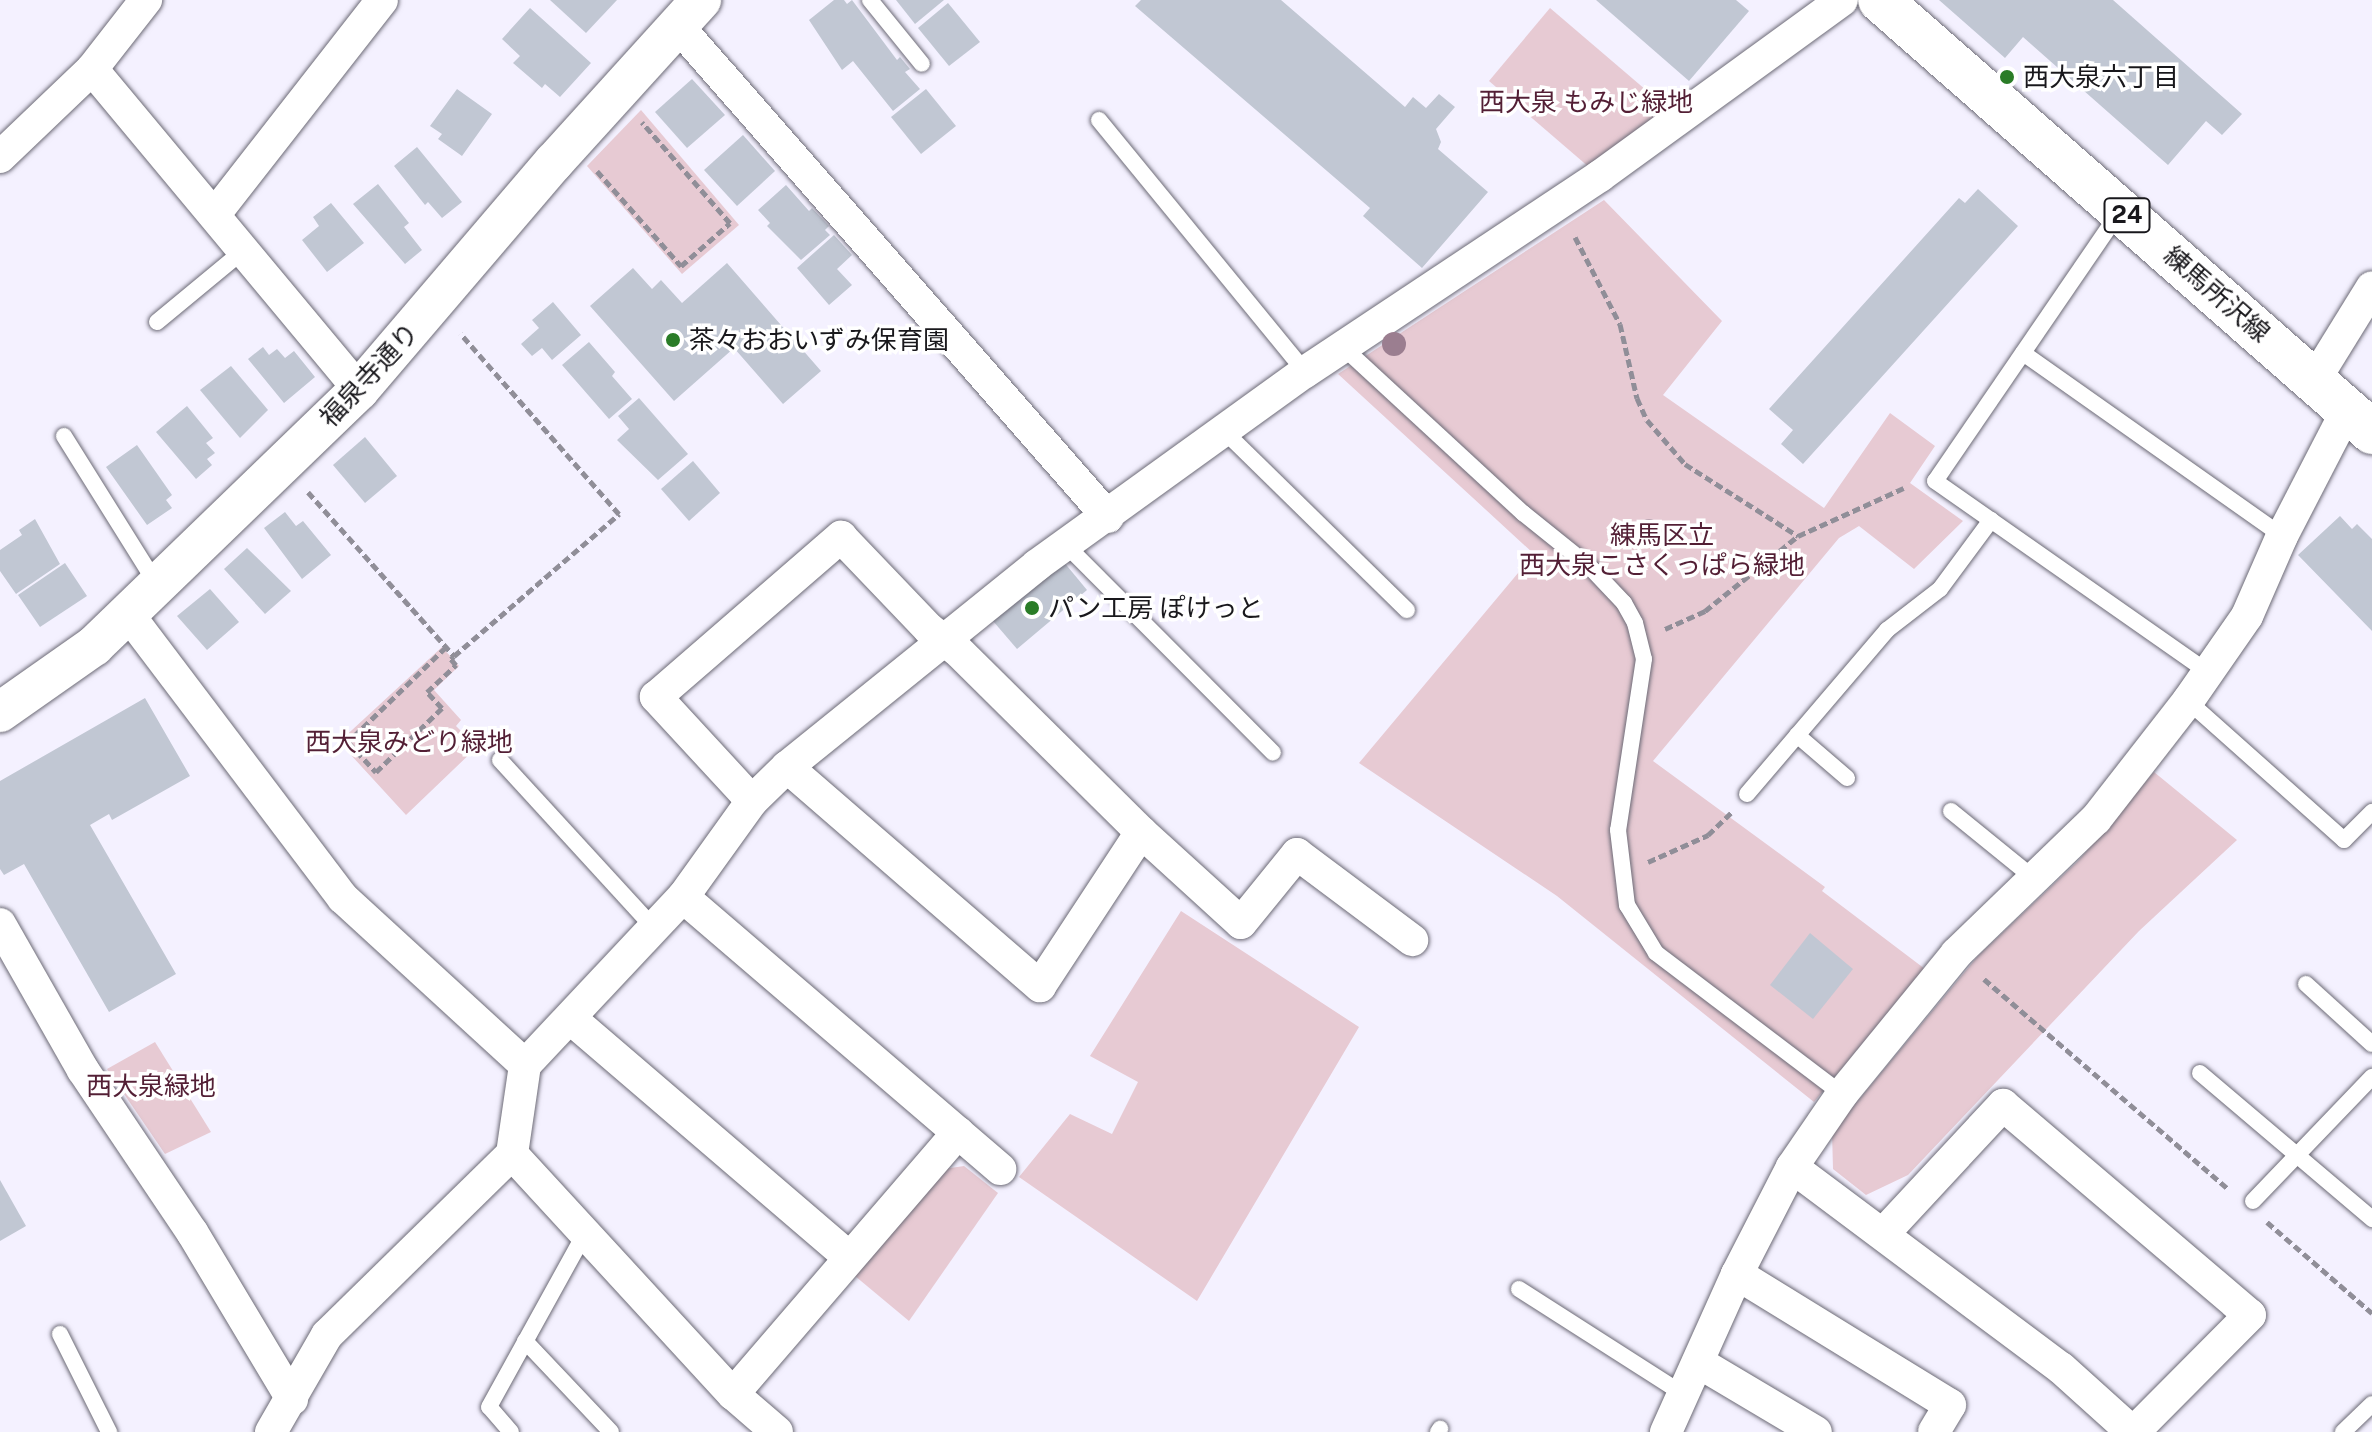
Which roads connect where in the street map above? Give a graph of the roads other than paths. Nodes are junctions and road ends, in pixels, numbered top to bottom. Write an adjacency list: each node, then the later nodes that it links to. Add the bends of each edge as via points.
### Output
1 (146, 0): 8 (street)
2 (382, 0): 12 (street)
3 (870, 0): 7 (lane)
4 (1842, 0): 16 (street, via 1600,176)
5 (1880, 0): 11 (main road, 練馬所沢線 / 24)
6 (689, 13): 20 (street, 福泉寺通り); 24 (street)
7 (922, 64)
8 (92, 69): 10 (street); 12 (street)
9 (1099, 120): 18 (lane)
10 (0, 157)
11 (2121, 210): 17 (lane); 19 (main road, 練馬所沢線 / 24)
12 (215, 214): 13 (street)
13 (244, 250): 15 (lane); 20 (street)
14 (2372, 287): 19 (street)
15 (157, 322)
16 (1343, 347): 18 (street); 56 (lane, via 1624,603 1640,638 1642,683 1618,830 1627,905 1656,953)
17 (2023, 353): 25 (lane, via 1935,481); 26 (lane)
18 (1305, 372): 22 (street)
19 (2314, 381): 21 (main road, 練馬所沢線 / 24)
20 (359, 390): 28 (street, 福泉寺通り)
21 (2359, 421): 26 (street)
22 (1224, 431): 24 (street); 29 (lane)
23 (64, 436): 28 (lane)
24 (1108, 517): 27 (street)
25 (1991, 520): 32 (lane); 35 (lane, via 1940,589 1887,630)
26 (2282, 536): 32 (street, via 2247,616)
27 (1066, 545): 31 (street); 36 (lane)
28 (158, 587): 30 (street, 福泉寺通り)
29 (1407, 610)
30 (128, 614): 34 (street, 福泉寺通り, via 74,662); 53 (street, via 343,898)
31 (945, 643): 38 (street); 41 (street, via 841,537 656,697); 44 (street)
32 (2208, 672): 33 (street)
33 (2188, 701): 43 (lane, via 2344,840); 45 (street, via 2096,819)
34 (0, 712)
35 (1797, 735): 39 (lane); 40 (lane)
36 (1273, 753)
37 (500, 760): 48 (lane)
38 (787, 767): 41 (street); 44 (street, via 1040,986)
39 (1847, 778)
40 (1747, 794)
41 (752, 801): 46 (street)
42 (1951, 811): 45 (lane)
43 (2372, 812)
44 (1141, 832): 49 (street, via 1241,923 1297,854)
45 (2036, 880): 56 (street, via 1956,954)
46 (683, 897): 48 (street); 57 (street)
47 (0, 924): 74 (street, via 83,1070 192,1232)
48 (654, 928): 51 (street)
49 (1412, 940)
50 (2306, 984): 52 (lane)
51 (570, 1018): 53 (street); 66 (street)
52 (2372, 1044)
53 (525, 1065): 58 (street)
54 (2200, 1073): 59 (lane)
55 (2372, 1077): 59 (lane)
56 (1842, 1094): 60 (street)
57 (958, 1132): 61 (street); 66 (street)
58 (512, 1154): 64 (street); 74 (street, via 327,1335)
59 (2297, 1155): 62 (lane); 63 (lane)
60 (1792, 1167): 65 (street); 67 (street)
61 (1000, 1169)
62 (2250, 1203)
63 (2372, 1219)
64 (585, 1233): 70 (lane); 72 (street)
65 (1884, 1233): 84 (street, via 2061,1368); 84 (street, via 2003,1105 2250,1315)
66 (849, 1257): 72 (street)
67 (1737, 1274): 71 (street); 83 (street, via 1950,1405)
68 (1519, 1289): 73 (lane)
69 (60, 1334): 76 (lane)
70 (525, 1341): 78 (lane, via 489,1407); 79 (lane)
71 (1698, 1362): 73 (street); 82 (street)
72 (733, 1394): 80 (street)
73 (1683, 1394): 81 (street)
74 (292, 1399): 77 (street)
75 (2372, 1404): 85 (lane)
76 (109, 1432)
77 (271, 1432)
78 (511, 1432)
79 (611, 1432)
80 (777, 1432)
81 (1666, 1432)
82 (1816, 1432)
83 (1934, 1432)
84 (2133, 1432)
85 (2343, 1432)

